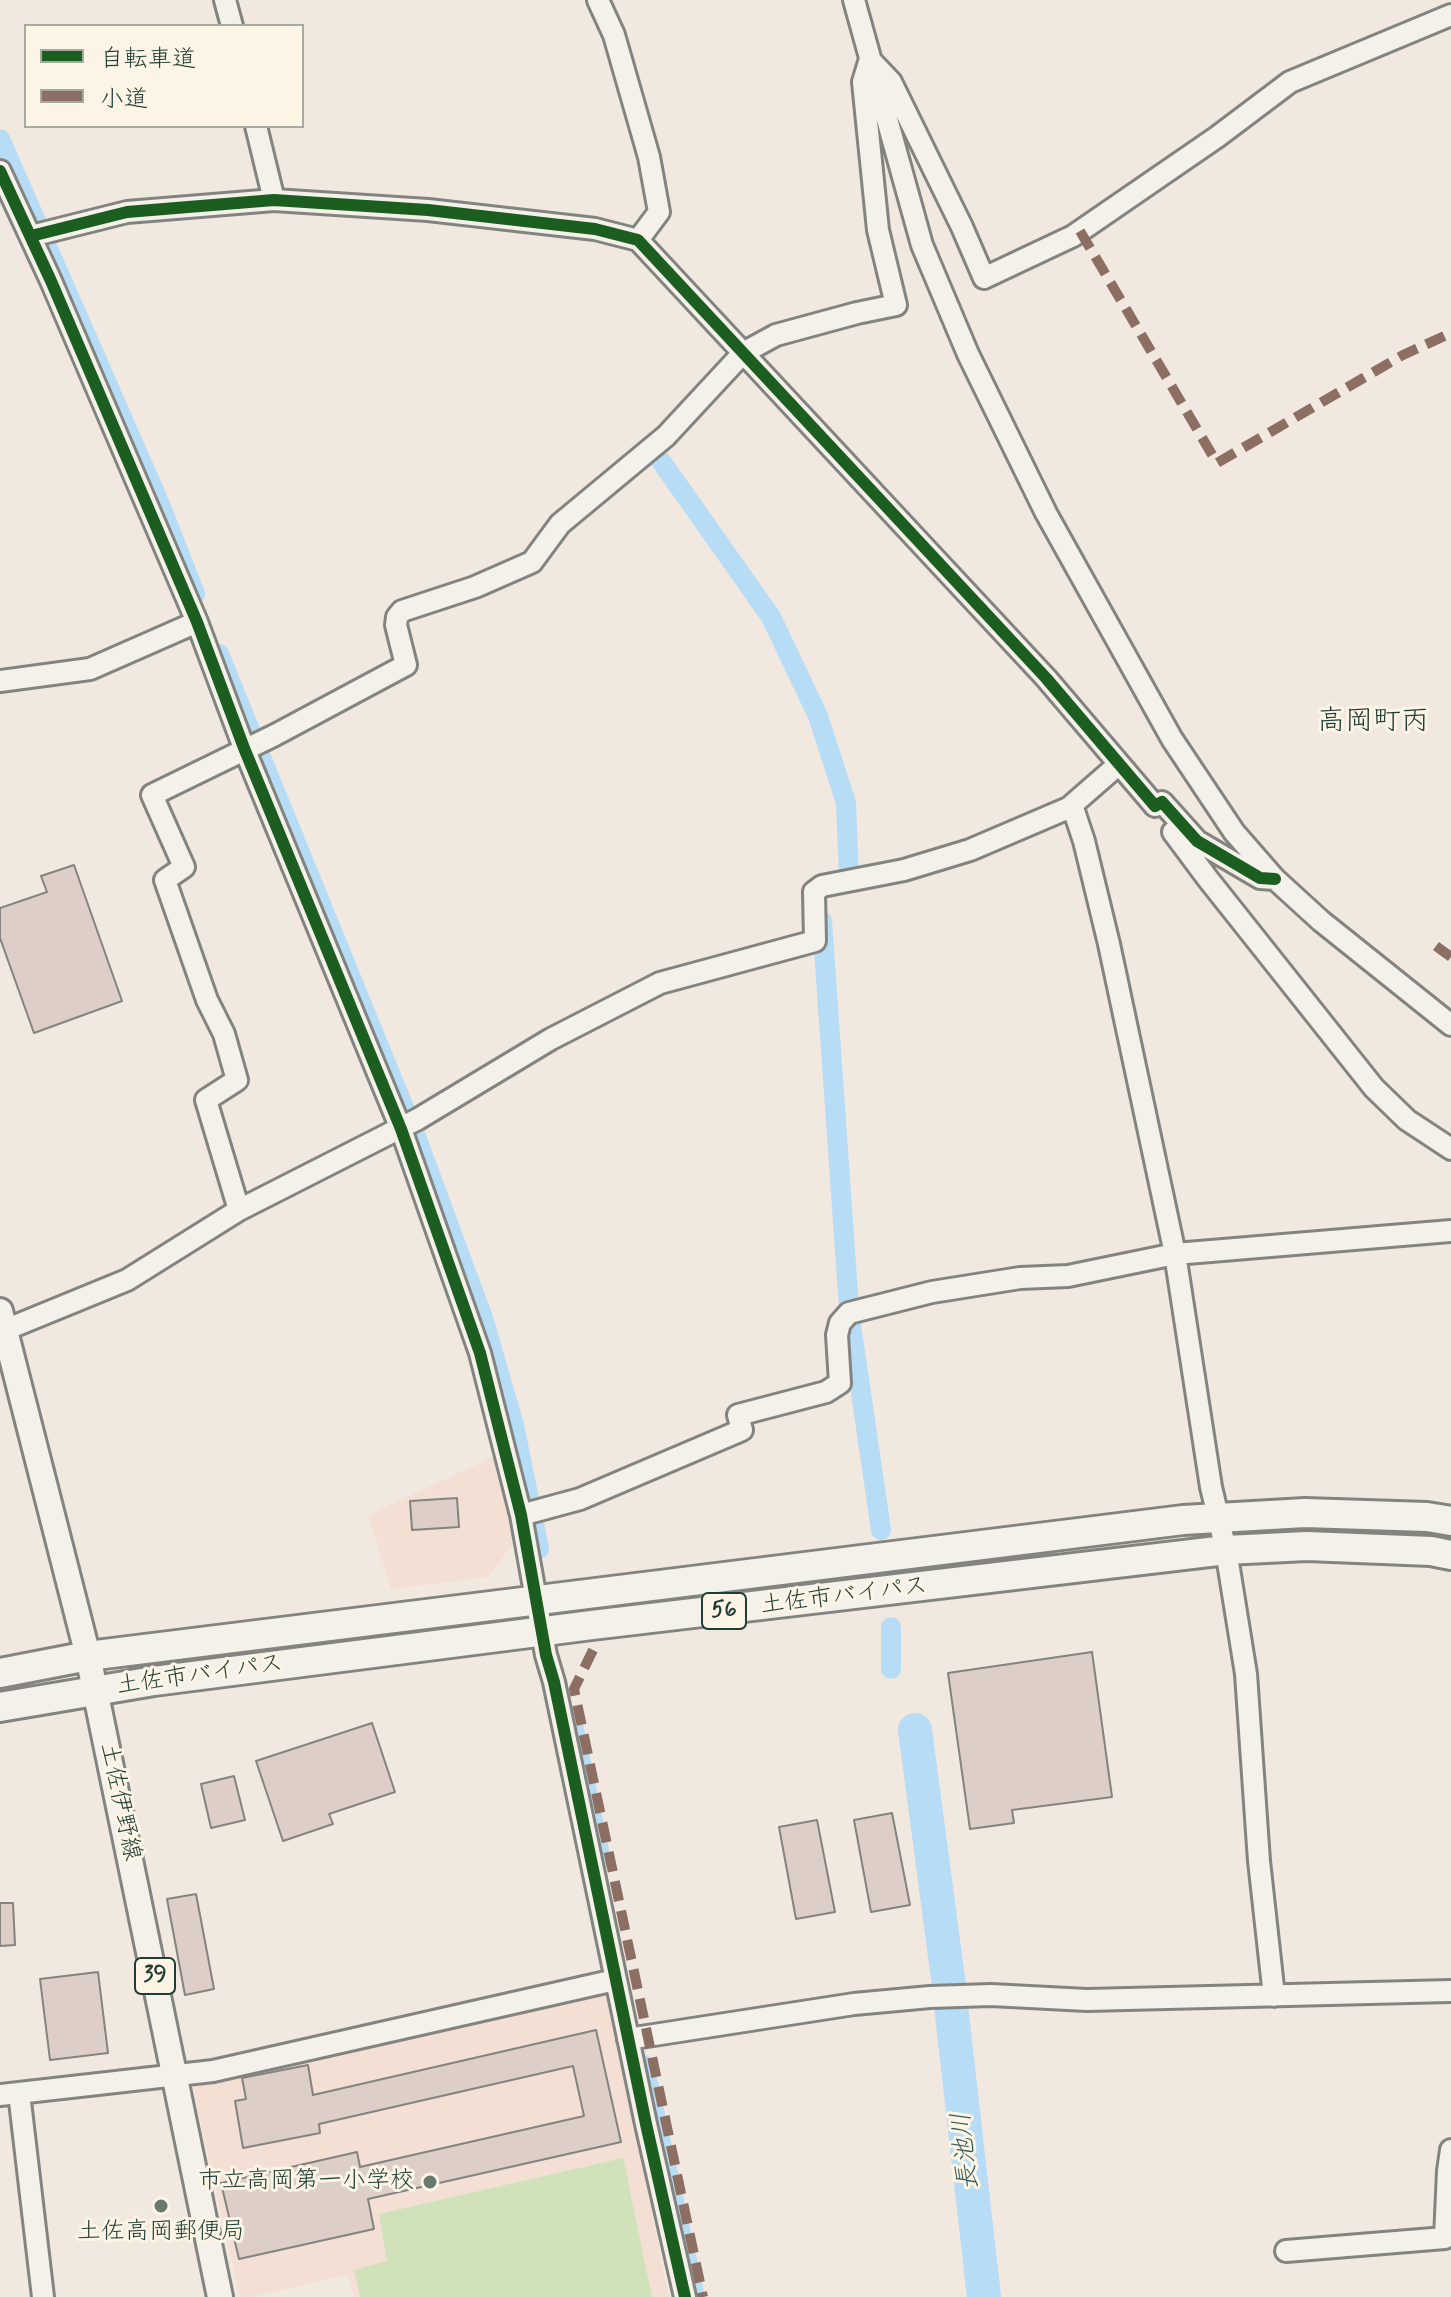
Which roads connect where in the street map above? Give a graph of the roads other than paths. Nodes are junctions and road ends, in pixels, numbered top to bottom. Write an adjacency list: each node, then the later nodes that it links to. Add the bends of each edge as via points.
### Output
1 (225, 0): 5 (street)
2 (598, 0): 11 (street, via 614,35 659,212)
3 (854, 0): 6 (street)
4 (1451, 15): 6 (street, via 1290,82 1073,236 984,278 891,82)
5 (231, 24)
6 (870, 59): 12 (street, via 863,82 876,215 896,305 776,335); 19 (street, via 922,245 1039,500 1172,739 1234,832)
7 (256, 128): 9 (street)
8 (0, 171): 10 (street)
9 (274, 200): 10 (street, via 127,212); 11 (street, via 428,210 595,229)
10 (40, 233): 13 (street)
11 (638, 240): 12 (street)
12 (743, 353): 15 (street, via 666,436 560,524 532,562 402,611 396,625 406,665); 16 (street, via 1036,667)
13 (197, 622): 14 (street, via 90,669); 15 (street)
14 (0, 681)
15 (251, 745): 21 (street); 23 (street, via 152,795 184,867 165,880 237,1080 206,1100)
16 (1119, 764): 17 (street); 18 (street)
17 (1073, 806): 21 (street, via 970,850 822,886 814,892 815,941 660,983 551,1039); 25 (street, via 1109,944)
18 (1155, 806): 19 (street, via 1162,802 1197,841 1260,878); 22 (street, via 1374,1088 1407,1120)
19 (1275, 879): 20 (street)
20 (1451, 1025)
21 (407, 1125): 23 (street); 27 (street)
22 (1451, 1149)
23 (239, 1210): 26 (street, via 127,1280)
24 (1451, 1231): 25 (street)
25 (1175, 1254): 27 (street, via 1068,1276 932,1292 849,1313 837,1335 840,1383 826,1392 738,1415 742,1430 580,1499); 28 (street)
26 (2, 1324): 34 (main road, 土佐伊野線 / 39)
27 (530, 1512): 32 (street)
28 (1217, 1518): 29 (highway, 土佐市バイパス / 56, via 1305,1513); 30 (street); 32 (highway, 土佐市バイパス / 56)
29 (1451, 1521)
30 (1226, 1550): 31 (highway, 土佐市バイパス / 56, via 1307,1546); 33 (highway, 土佐市バイパス / 56); 40 (street, via 1246,1674)
31 (1451, 1555)
32 (536, 1602): 33 (street); 34 (highway, 土佐市バイパス / 56)
33 (542, 1632): 36 (highway, 土佐市バイパス / 56); 38 (street)
34 (88, 1656): 35 (highway, 土佐市バイパス / 56); 36 (main road, 土佐伊野線 / 39)
35 (0, 1673)
36 (96, 1690): 37 (highway, 土佐市バイパス / 56); 42 (main road, 土佐伊野線 / 39)
37 (0, 1707)
38 (615, 1980): 41 (street); 42 (street, via 213,2071)
39 (1451, 1991): 40 (street)
40 (1274, 1996): 41 (street, via 930,1997)
41 (628, 2039): 48 (street)
42 (174, 2075): 43 (street); 47 (main road, 土佐伊野線 / 39)
43 (10, 2094): 46 (street)
44 (1451, 2150): 45 (street, via 1445,2238)
45 (1286, 2251)
46 (43, 2297)
47 (220, 2297)
48 (685, 2297)

